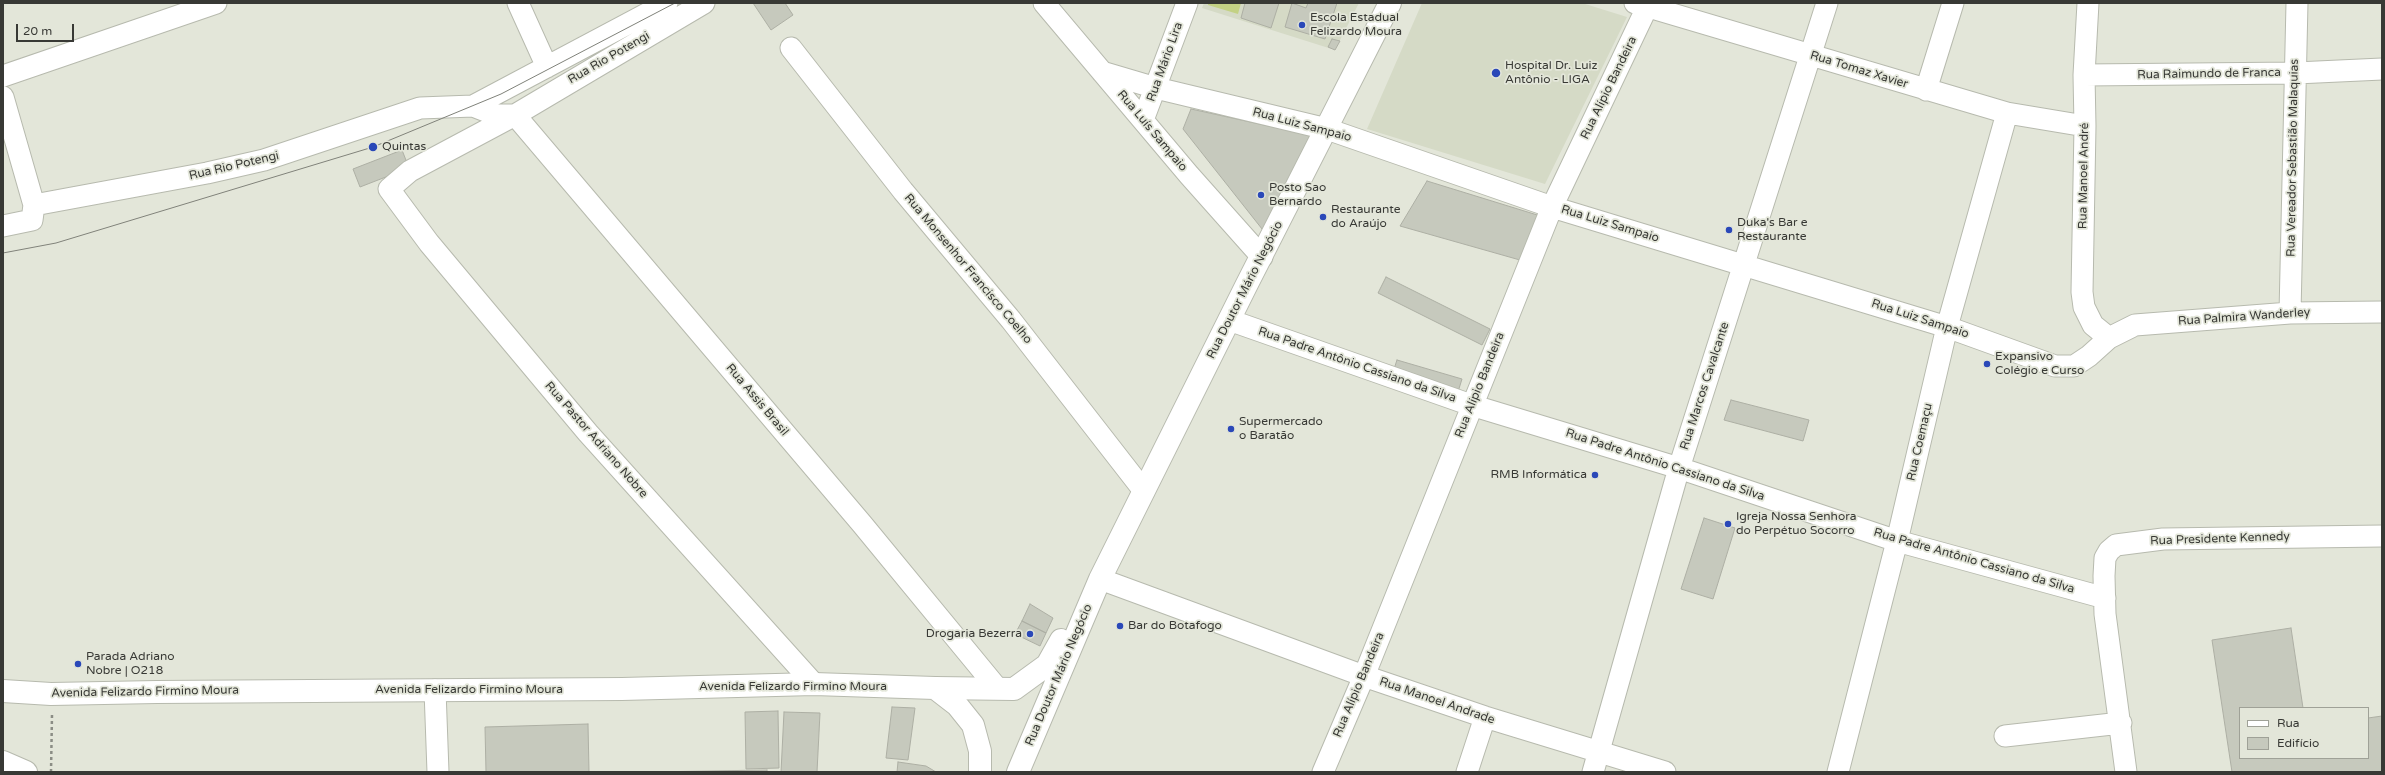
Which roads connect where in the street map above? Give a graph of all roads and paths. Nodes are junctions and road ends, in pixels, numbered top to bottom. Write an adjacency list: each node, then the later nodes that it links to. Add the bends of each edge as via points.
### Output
1 (216, 3): 20 (street)
2 (518, 3): 15 (street)
3 (667, 3): 15 (street, Rua Rio Potengi)
4 (704, 3): 26 (street, Rua Rio Potengi)
5 (1044, 3): 17 (street, Rua Luís Sampaio)
6 (1187, 3): 21 (street, Rua Mário Lira)
7 (1390, 3): 29 (main road, Rua Doutor Mário Negócio)
8 (1826, 3): 14 (street, Rua Marcos Cavalcante)
9 (1954, 3): 22 (street)
10 (2088, 3): 19 (street, Rua Manoel André)
11 (2297, 3): 18 (street, Rua Vereador Sebastião Malaquias)
12 (1644, 4): 14 (street, Rua Tomaz Xavier); 32 (street, Rua Alípio Bandeira)
13 (790, 48): 43 (street, Rua Monsenhor Francisco Coelho, via 903,191 1011,320)
14 (1810, 55): 22 (street, Rua Tomaz Xavier); 35 (street, Rua Marcos Cavalcante)
15 (547, 67): 24 (street, Rua Rio Potengi)
16 (2382, 69): 18 (street, Rua Raimundo de Franca)
17 (1102, 72): 21 (street, Rua Luiz Sampaio); 27 (street, Rua Luís Sampaio)
18 (2296, 73): 19 (street, Rua Raimundo de Franca); 37 (street, Rua Vereador Sebastião Malaquias)
19 (2084, 75): 28 (street, Rua Manoel André)
20 (3, 76)
21 (1156, 88): 27 (street, Rua Mário Lira); 29 (street, Rua Luiz Sampaio)
22 (1926, 90): 25 (street, Rua Tomaz Xavier)
23 (3, 97): 31 (street)
24 (473, 106): 26 (street, Rua Rio Potengi, via 496,115); 31 (street, Rua Rio Potengi, via 410,110 300,150 264,160 194,176)
25 (2007, 113): 28 (street, Rua Tomaz Xavier); 39 (street, Rua Coemaçu)
26 (515, 115): 30 (street, Rua Rio Potengi, via 410,171); 51 (street, Rua Assis Brasil)
27 (1143, 120): 34 (street, Rua Luís Sampaio)
28 (2085, 126): 40 (street, Rua Manoel André, via 2082,292 2084,307 2093,325)
29 (1327, 129): 32 (street, Rua Luiz Sampaio); 34 (main road, Rua Doutor Mário Negócio)
30 (389, 187): 49 (street, Rua Pastor Adriano Nobre, via 430,243 588,433)
31 (34, 205): 33 (street, via 32,220)
32 (1552, 207): 35 (street, Rua Luiz Sampaio); 41 (street, Rua Alípio Bandeira)
33 (3, 226)
34 (1262, 257): 38 (main road, Rua Doutor Mário Negócio)
35 (1743, 264): 39 (street, Rua Luiz Sampaio); 42 (street, Rua Marcos Cavalcante)
36 (2382, 312): 37 (street, Rua Palmira Wanderley)
37 (2290, 313): 40 (street, Rua Palmira Wanderley, via 2135,325)
38 (1229, 320): 41 (street, Rua Padre Antônio Cassiano da Silva); 43 (main road, Rua Doutor Mário Negócio)
39 (1947, 327): 40 (street, Rua Luiz Sampaio, via 2055,366 2074,366); 45 (street, Rua Coemaçu)
40 (2109, 338)
41 (1471, 405): 42 (street, Rua Padre Antônio Cassiano da Silva); 48 (street, Rua Alípio Bandeira)
42 (1679, 468): 45 (street, Rua Padre Antônio Cassiano da Silva); 58 (street, Rua Marcos Cavalcante)
43 (1144, 491): 46 (main road, Rua Doutor Mário Negócio)
44 (2382, 536): 47 (street, Rua Presidente Kennedy, via 2163,539 2116,546 2105,558)
45 (1897, 541): 47 (street, Rua Padre Antônio Cassiano da Silva); 69 (street, Rua Coemaçu)
46 (1100, 579): 48 (street, Rua Manoel Andrade); 51 (main road, Rua Doutor Mário Negócio, via 1080,607 1047,666 1014,689); 64 (main road, Rua Doutor Mário Negócio)
47 (2105, 598): 56 (street, Rua Presidente Kennedy, via 2108,642)
48 (1364, 676): 55 (street, Rua Manoel Andrade); 65 (street, Rua Alípio Bandeira)
49 (814, 684): 50 (main road, Avenida Felizardo Firmino Moura); 52 (main road, Avenida Felizardo Firmino Moura)
50 (935, 688): 51 (main road, Rua Doutor Mário Negócio); 63 (main road, via 957,705 973,725 980,751)
51 (998, 688)
52 (435, 690): 53 (main road, Avenida Felizardo Firmino Moura, via 51,694); 62 (street)
53 (3, 691)
54 (52, 715): 61 (path)
55 (1485, 717): 58 (street, Rua Manoel Andrade); 66 (street)
56 (2121, 723): 57 (street); 70 (street, Rua Presidente Kennedy)
57 (2005, 736)
58 (1599, 751): 67 (street, Rua Marcos Cavalcante); 68 (street, Rua Manoel Andrade)
59 (3, 762): 60 (main road)
60 (26, 772)
61 (51, 772)
62 (438, 772)
63 (980, 772)
64 (1018, 772)
65 (1323, 772)
66 (1467, 772)
67 (1593, 772)
68 (1665, 772)
69 (1838, 772)
70 (2126, 772)

